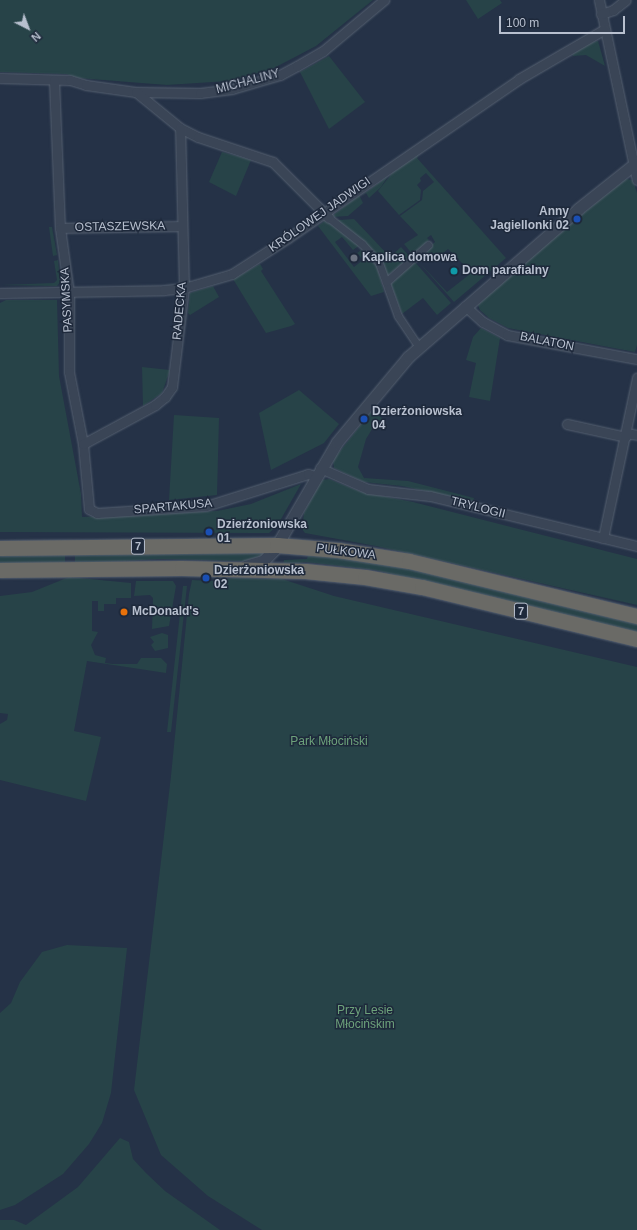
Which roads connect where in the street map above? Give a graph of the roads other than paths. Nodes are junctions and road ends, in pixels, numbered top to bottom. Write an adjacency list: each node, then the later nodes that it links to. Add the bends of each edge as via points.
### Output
1 (384, 0): 8 (street, MICHALINY, via 323,51 280,75 232,89 200,93)
2 (599, 0): 4 (street)
3 (626, 0): 4 (street, via 617,8)
4 (601, 14): 5 (street)
5 (605, 29): 10 (street); 12 (street, KRÓLOWEJ JADWIGI, via 519,79)
6 (0, 78): 7 (street, MICHALINY)
7 (54, 80): 8 (street, MICHALINY); 14 (street, PASYMSKA)
8 (136, 92): 9 (street)
9 (180, 128): 12 (street, via 216,144 273,162); 13 (street, RADECKA)
10 (635, 163): 11 (street); 20 (street)
11 (637, 180)
12 (323, 213): 16 (street, via 374,256 381,266); 17 (street, KRÓLOWEJ JADWIGI, via 250,264 214,280)
13 (181, 226): 14 (street, OSTASZEWSKA); 17 (street, RADECKA)
14 (60, 228): 19 (street, PASYMSKA)
15 (428, 245): 16 (street)
16 (386, 282): 21 (street, via 398,316)
17 (184, 288): 19 (street, KRÓLOWEJ JADWIGI); 27 (street, RADECKA, via 170,392 156,405)
18 (0, 293): 19 (street, KRÓLOWEJ JADWIGI)
19 (68, 293): 27 (street, PASYMSKA, via 69,372)
20 (465, 306): 21 (street); 22 (street, BALATON, via 483,322 507,335)
21 (418, 346): 28 (street, via 359,414)
22 (637, 360)
23 (637, 378): 25 (street)
24 (567, 424): 25 (street)
25 (626, 435): 26 (street); 30 (street)
26 (637, 435)
27 (83, 444): 29 (street, PASYMSKA, via 87,505 91,511)
28 (318, 472): 29 (street, SPARTAKUSA, via 206,506); 30 (street, TRYLOGII, via 368,489 430,496); 31 (street)
29 (98, 513)
30 (603, 538): 32 (street, TRYLOGII)
31 (277, 545): 33 (highway, PUŁKOWA / 7); 34 (street, via 263,561); 36 (highway, PUŁKOWA / 7, via 396,558)
32 (637, 546)
33 (0, 548)
34 (231, 569): 35 (highway, PUŁKOWA / 7); 37 (highway, PUŁKOWA / 7, via 321,572 391,581)
35 (0, 570)
36 (637, 616)
37 (637, 639)

